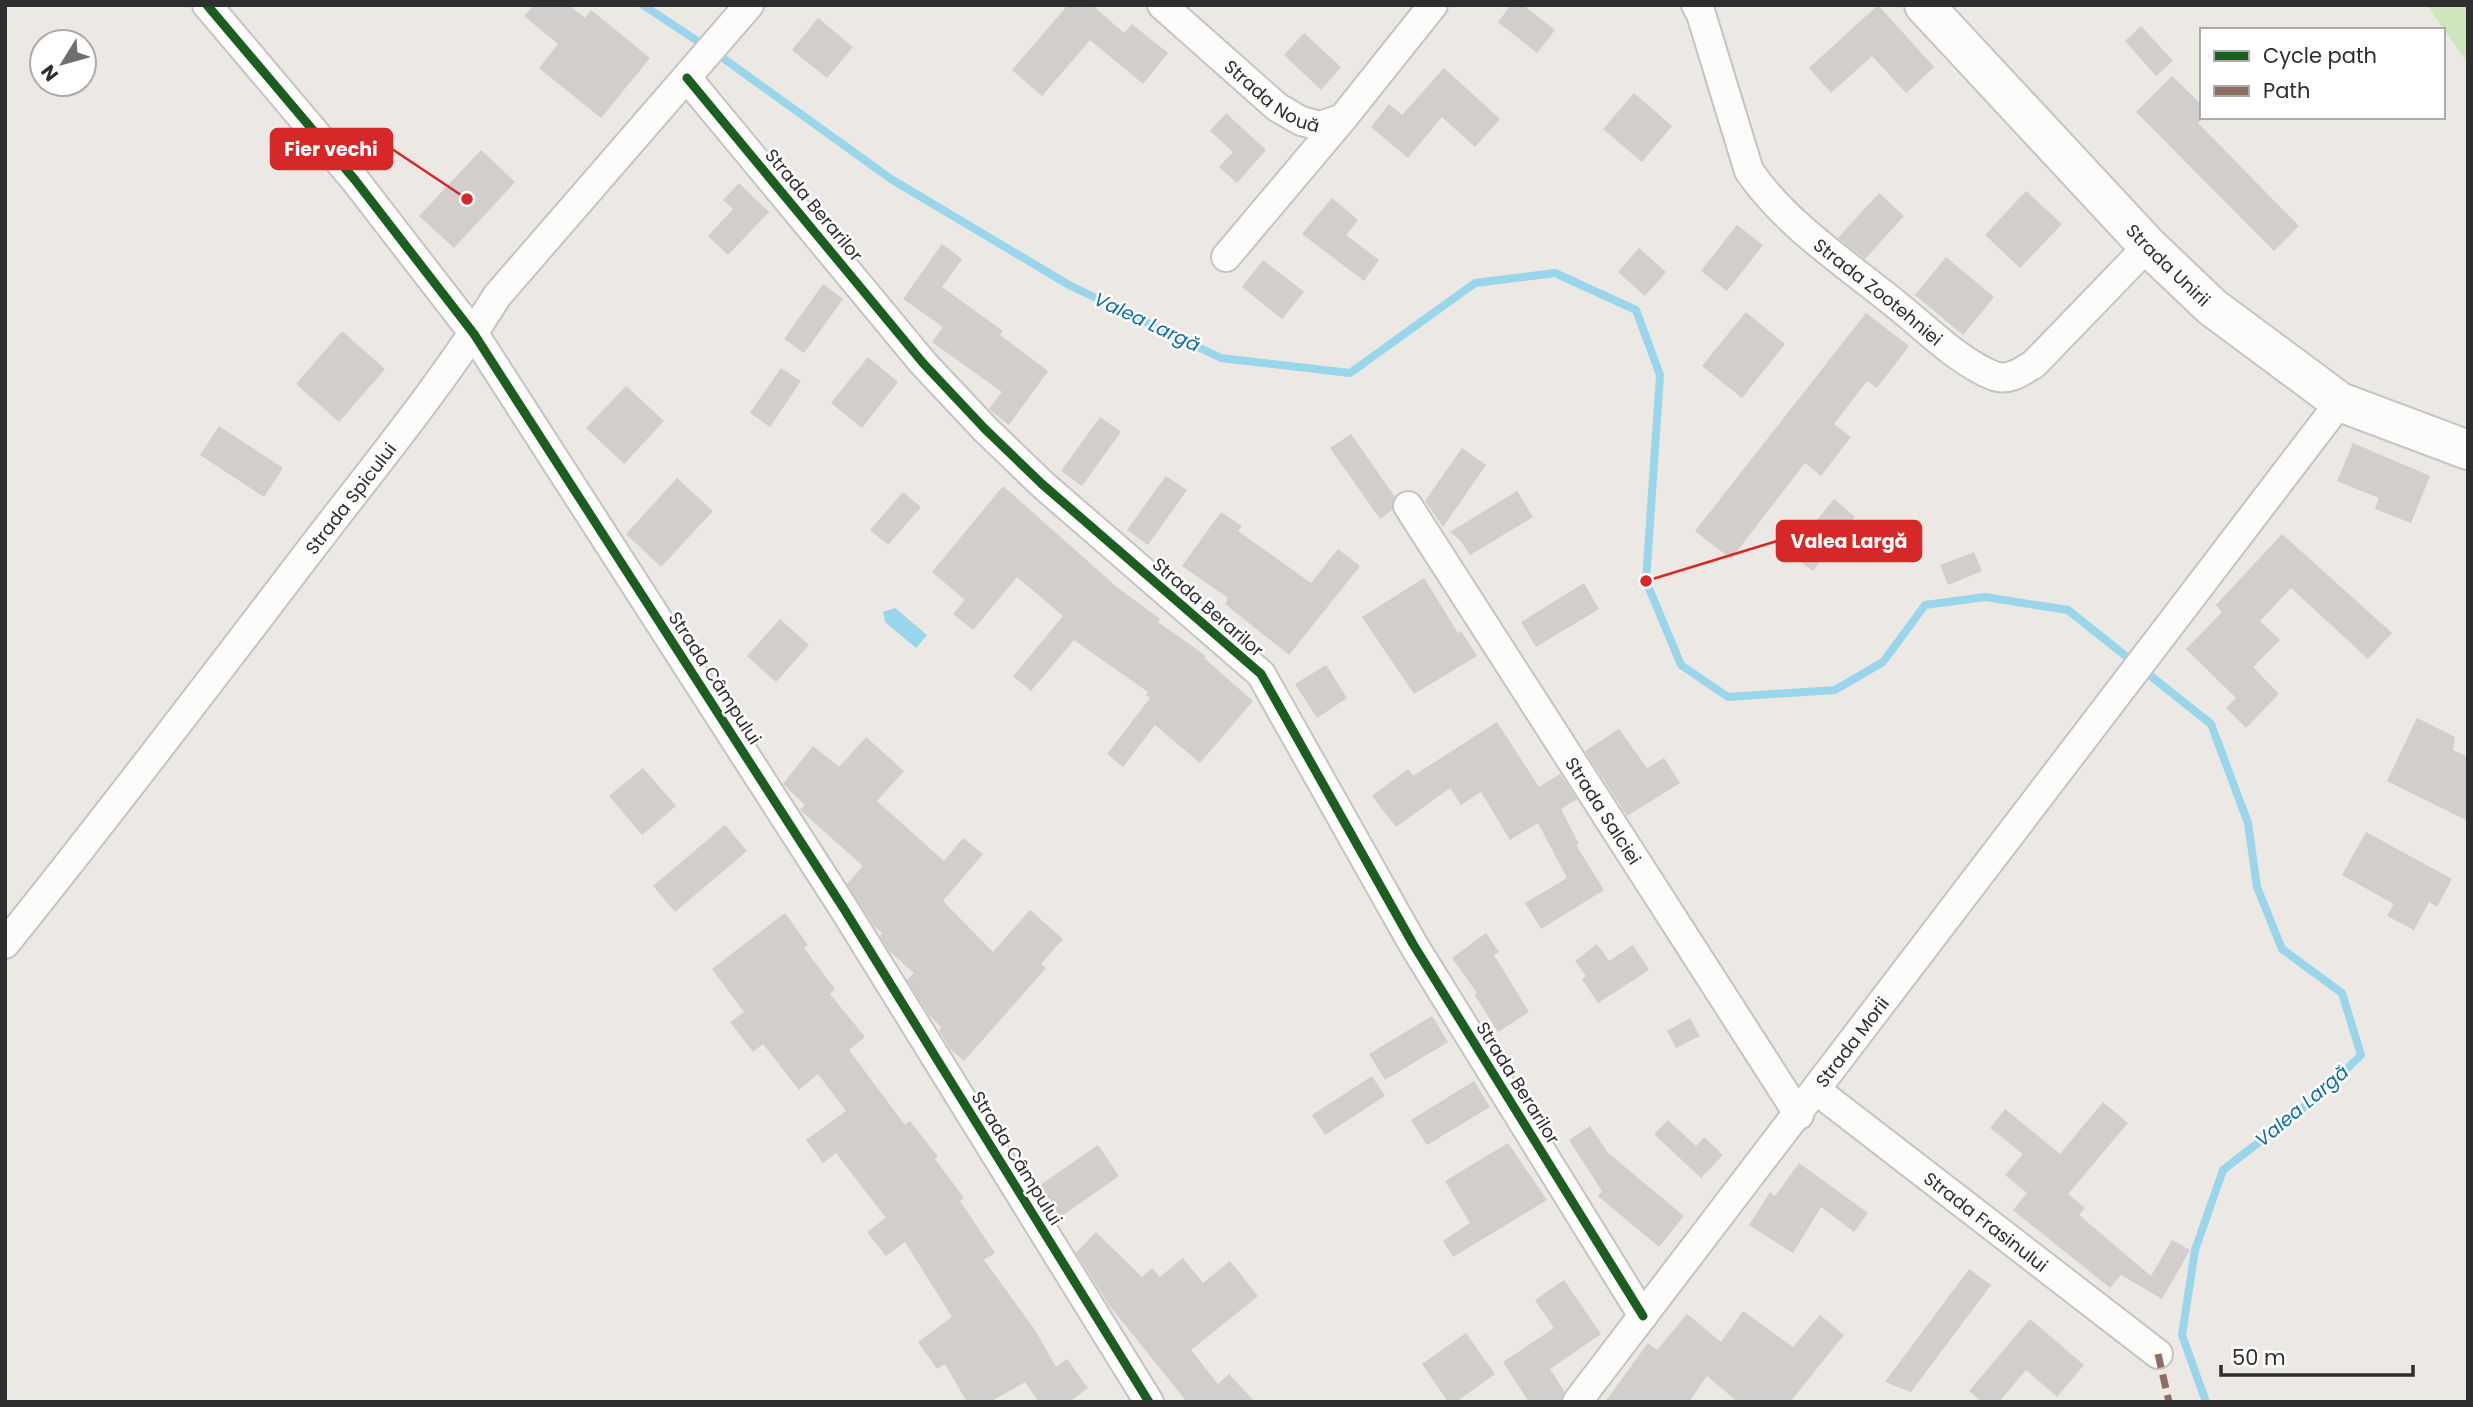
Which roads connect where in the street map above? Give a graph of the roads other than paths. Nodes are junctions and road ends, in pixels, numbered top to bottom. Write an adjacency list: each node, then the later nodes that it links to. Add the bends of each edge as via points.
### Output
1 (207, 5): 11 (street, Strada Câmpului, via 355,180)
2 (749, 5): 7 (street, Strada Spicului)
3 (1162, 5): 8 (street, Strada Nouă, via 1277,107 1320,126)
4 (1433, 5): 8 (street, Strada Nouă)
5 (1696, 5): 9 (street, Strada Zootehniei, via 1749,171 1760,188 1787,216 1951,349 1996,377 2013,377 2034,365)
6 (1924, 5): 9 (main road, Strada Unirii)
7 (694, 69): 11 (street, Strada Spicului, via 497,296); 18 (street, Strada Berarilor, via 923,363 1042,484 1261,674 1413,944)
8 (1343, 118): 10 (street)
9 (2148, 246): 12 (main road, Strada Unirii, via 2212,307)
10 (1226, 257)
11 (474, 334): 15 (street, Strada Spicului); 20 (street, Strada Câmpului, via 844,909)
12 (2340, 402): 13 (main road, Strada Unirii); 16 (street, Strada Morii)
13 (2468, 450)
14 (1408, 506): 17 (street, Strada Salciei)
15 (5, 944)
16 (1816, 1090): 17 (street, Strada Morii); 19 (street, Strada Frasinului)
17 (1799, 1115): 18 (street, Strada Morii)
18 (1643, 1316): 21 (street, Strada Morii)
19 (2158, 1354)
20 (1149, 1402)
21 (1577, 1402)

